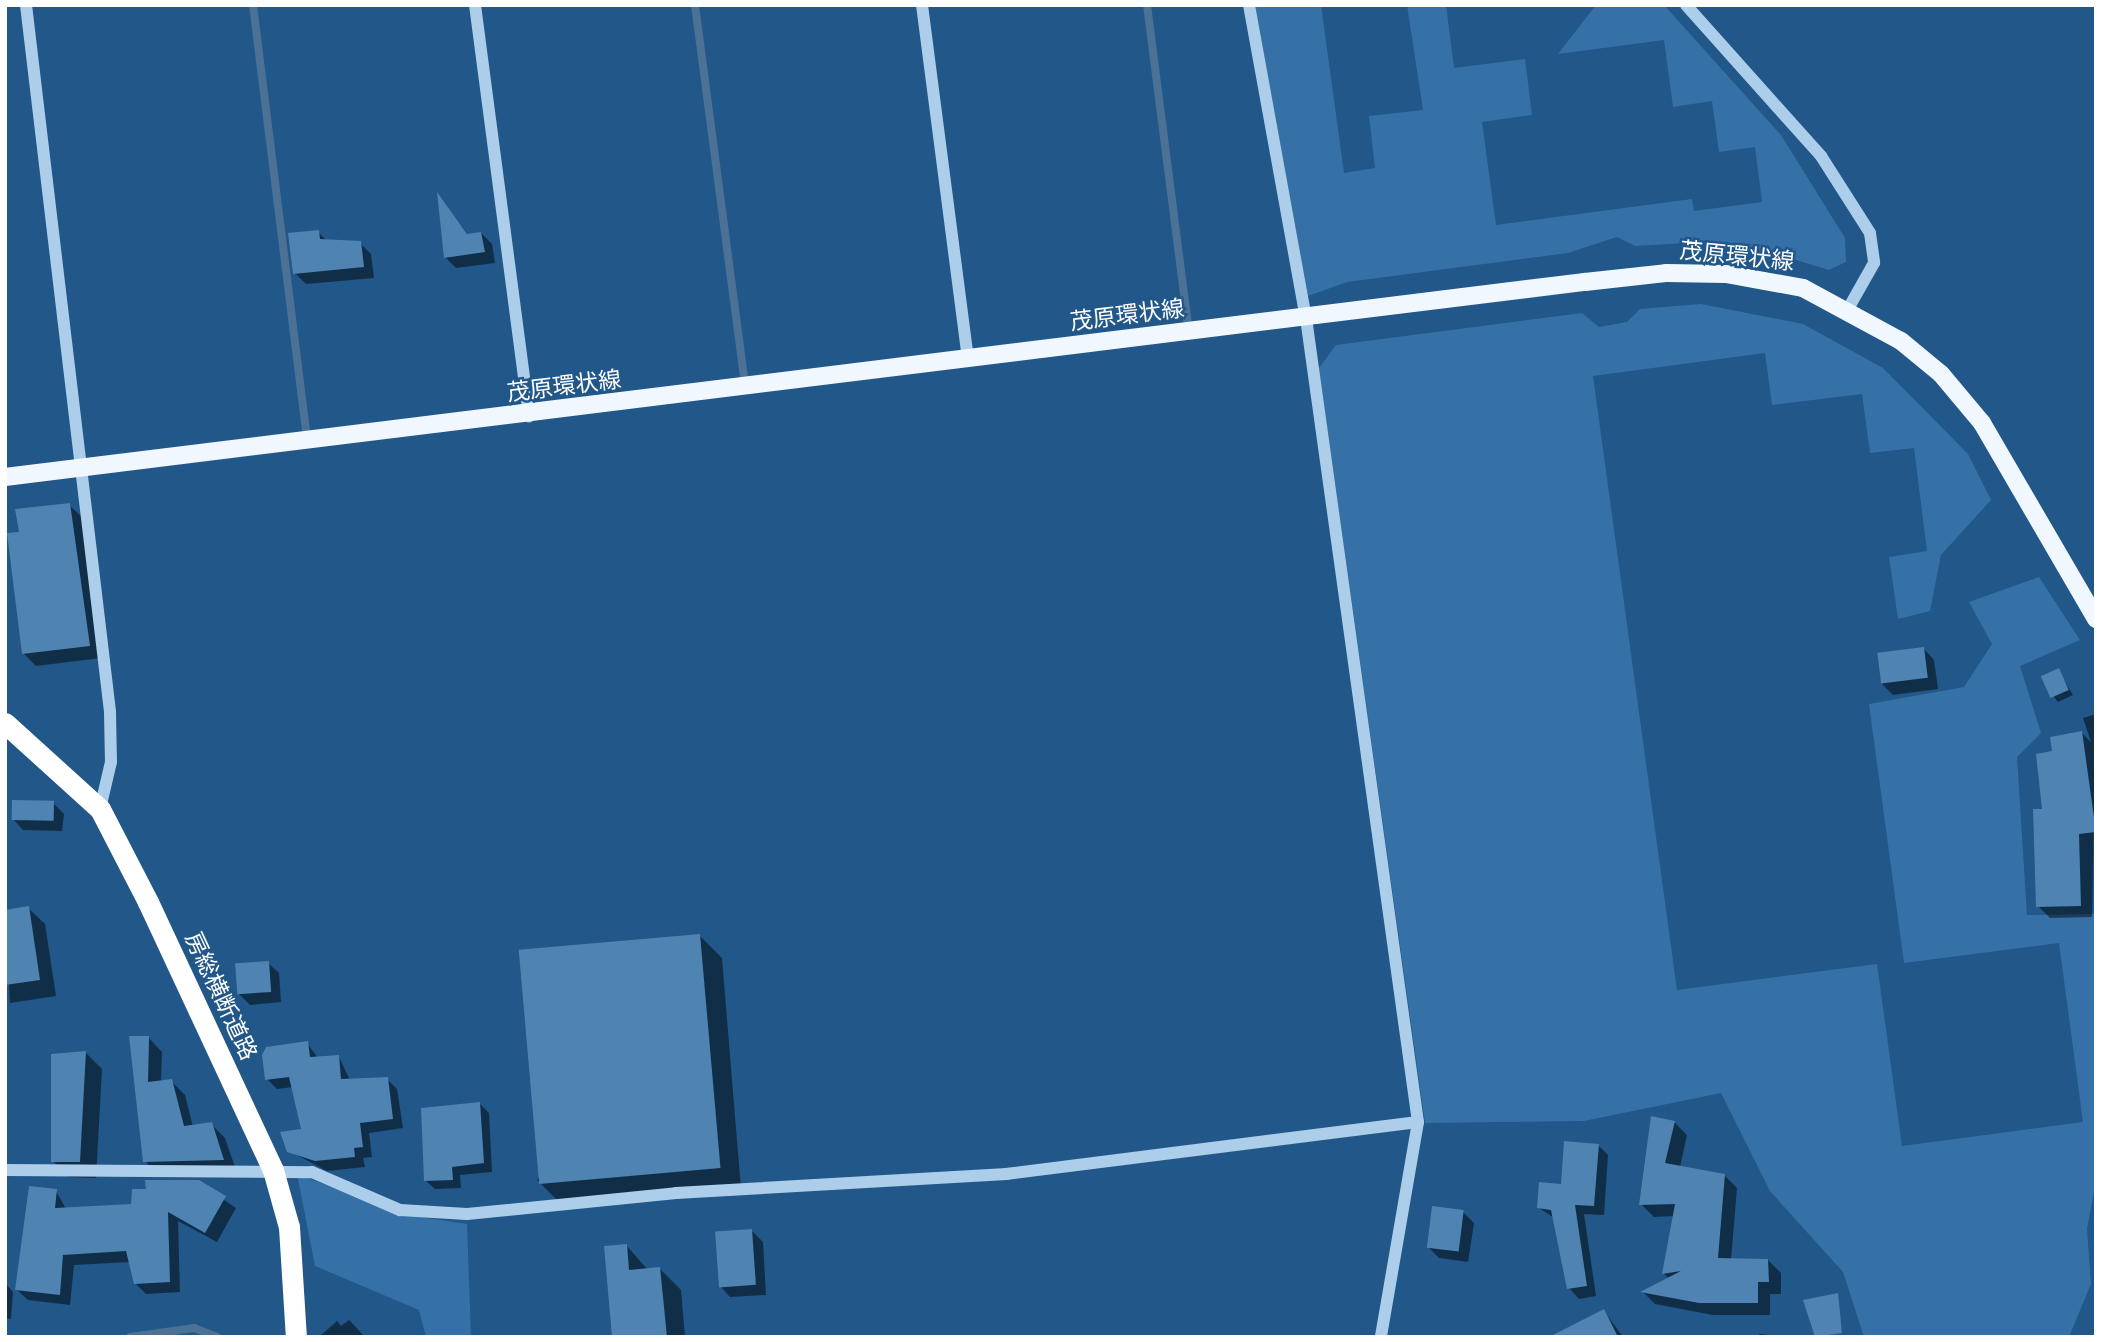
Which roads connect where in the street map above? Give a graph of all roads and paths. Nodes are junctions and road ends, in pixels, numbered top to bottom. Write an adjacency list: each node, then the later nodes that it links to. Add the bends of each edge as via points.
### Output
1 (26, 5): 10 (street)
2 (475, 5): 9 (street)
3 (922, 5): 8 (street)
4 (1249, 5): 7 (street)
5 (1686, 5): 6 (street, via 1821,156 1870,233 1874,263)
6 (1848, 309): 7 (main road, 茂原環状線, via 1803,288 1666,273); 12 (main road, 茂原環状線, via 1941,373 1982,423)
7 (1306, 318): 8 (main road, 茂原環状線); 15 (street)
8 (968, 360): 9 (main road, 茂原環状線)
9 (529, 416): 10 (main road, 茂原環状線)
10 (84, 468): 11 (main road, 茂原環状線); 14 (street, via 110,712 110,762)
11 (5, 477)
12 (2096, 619)
13 (5, 723): 14 (highway, 房総横断道路)
14 (100, 809): 17 (highway, 房総横断道路)
15 (1418, 1122): 17 (street, via 1006,1174 676,1193 467,1214 400,1210 312,1172); 19 (street)
16 (5, 1170): 17 (street)
17 (273, 1170): 18 (highway, 房総横断道路, via 289,1227)
18 (296, 1337)
19 (1381, 1337)

